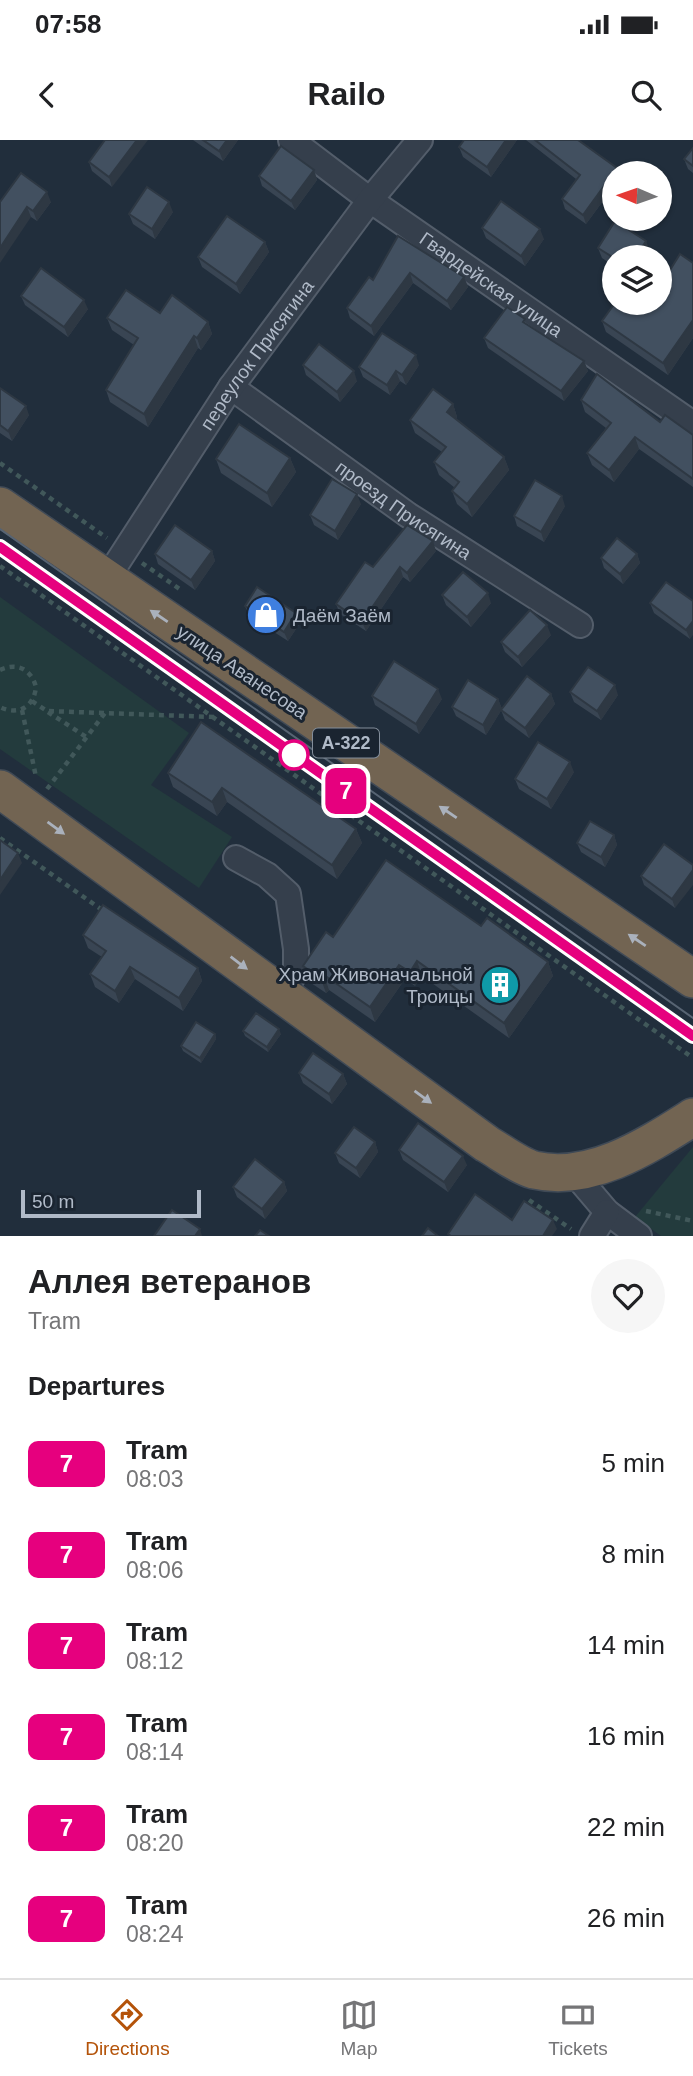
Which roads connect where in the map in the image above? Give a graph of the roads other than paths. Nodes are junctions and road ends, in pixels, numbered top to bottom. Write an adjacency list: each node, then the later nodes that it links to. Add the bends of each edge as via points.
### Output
1 (290, 140): 3 (street, Гвардейская улица)
2 (420, 140): 3 (street, переулок Присягина)
3 (370, 200): 4 (street, переулок Присягина); 5 (street, Гвардейская улица)
4 (231, 387): 7 (street, переулок Присягина); 8 (street, проезд Присягина, via 408,515)
5 (693, 425)
6 (0, 506): 7 (highway, улица Аванесова / А-322)
7 (106, 580): 11 (highway, улица Аванесова / А-322, one-way to 7)
8 (580, 625)
9 (0, 789): 12 (highway, one-way to 12)
10 (236, 858): 12 (street, via 267,875 288,894 296,971)
11 (693, 979)
12 (282, 995): 15 (highway, one-way to 15, via 487,1144 533,1170)
13 (693, 1106): 14 (street)
14 (680, 1125): 15 (highway, via 624,1157)
15 (574, 1172): 16 (street)
16 (624, 1224): 17 (street)
17 (592, 1236)

